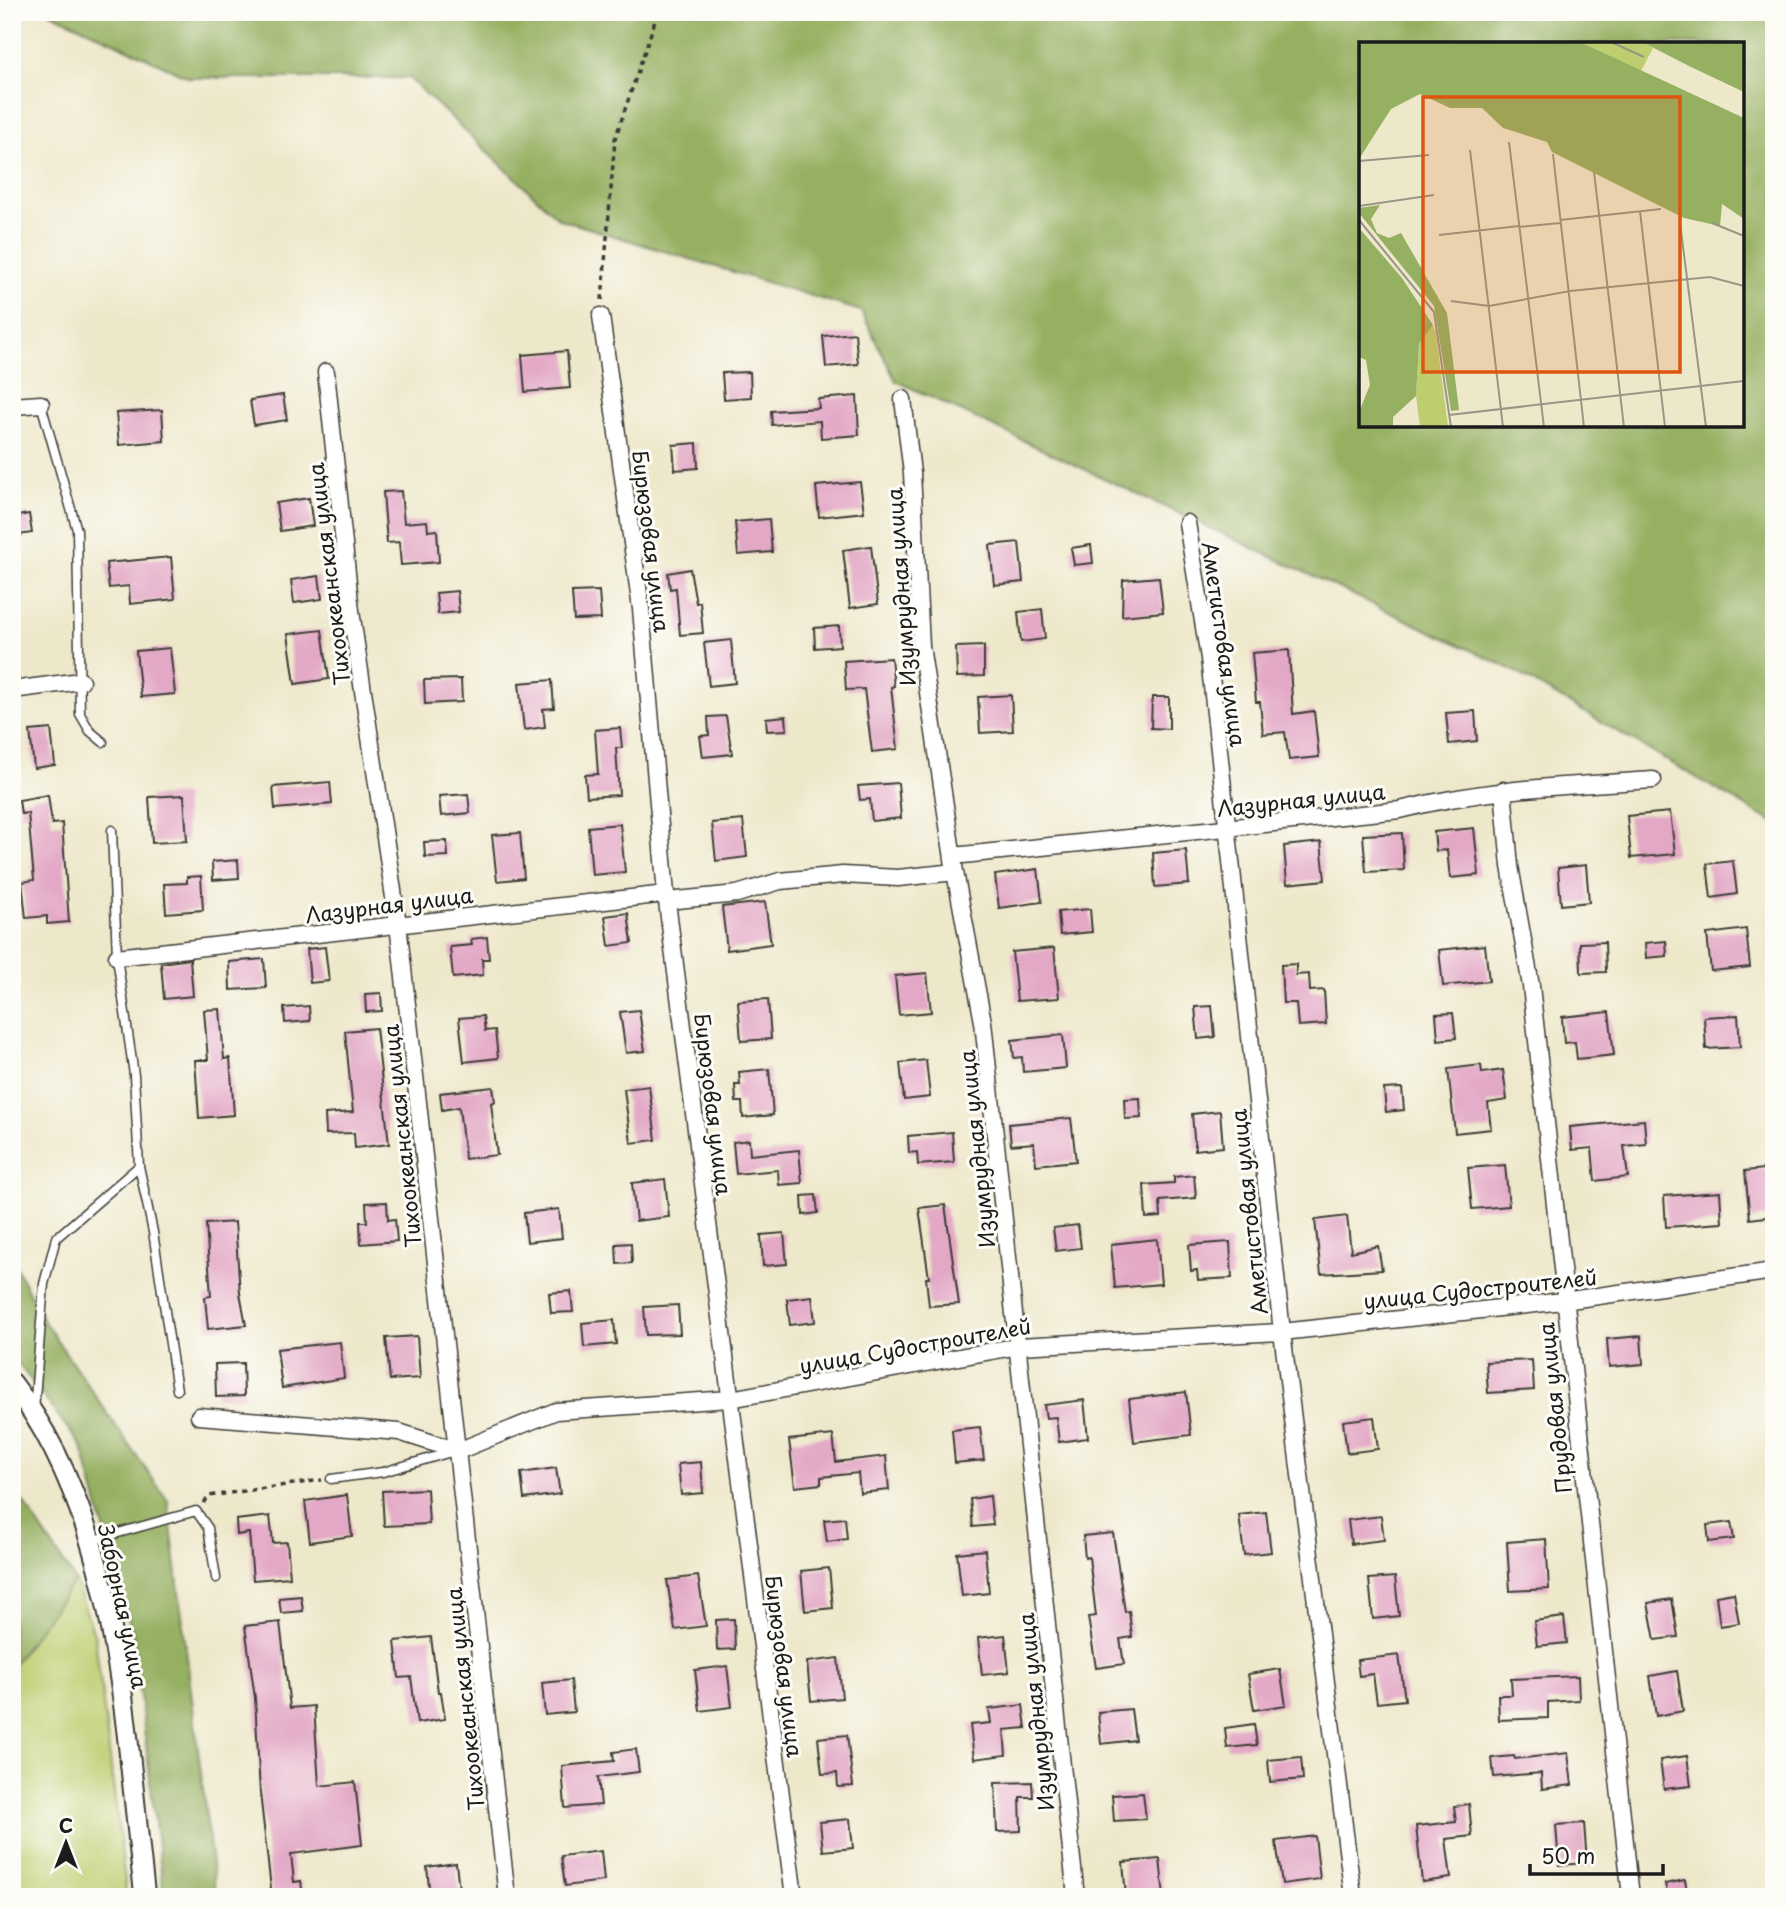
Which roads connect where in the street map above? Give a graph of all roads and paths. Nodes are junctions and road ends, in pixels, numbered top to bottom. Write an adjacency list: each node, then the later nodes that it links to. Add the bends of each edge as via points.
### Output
1 (659, 12): 2 (path, via 615,139)
2 (601, 316): 16 (street, Бирюзовая улица, via 641,609)
3 (326, 372): 17 (street, Тихоокеанская улица, via 351,611)
4 (902, 399): 15 (street, Изумрудная улица, via 912,472 921,646)
5 (41, 404): 6 (street); 8 (lane, via 77,530)
6 (12, 406)
7 (1187, 523): 13 (street, Аметистовая улица, via 1209,658)
8 (80, 681): 9 (street); 10 (lane, via 80,714)
9 (12, 690)
10 (103, 742)
11 (1653, 780): 12 (street, Лазурная улица)
12 (1503, 790): 13 (street, Лазурная улица, via 1458,795 1400,810); 21 (street, Прудовая улица, via 1510,866 1531,986)
13 (1226, 828): 15 (street, Лазурная улица); 22 (street, Аметистовая улица)
14 (112, 830): 18 (lane)
15 (954, 864): 16 (street, Лазурная улица, via 898,878 843,874 780,881 737,894); 23 (street, Изумрудная улица, via 983,1022)
16 (666, 898): 17 (street, Лазурная улица); 26 (street, Бирюзовая улица)
17 (398, 923): 18 (street, Лазурная улица); 29 (street, Тихоокеанская улица)
18 (117, 957): 19 (lane, via 134,1075)
19 (139, 1166): 25 (lane); 27 (lane, via 56,1238 44,1284)
20 (1774, 1271): 21 (street, улица Судостроителей)
21 (1563, 1301): 22 (street, улица Судостроителей); 39 (street, Прудовая улица)
22 (1282, 1332): 23 (street, улица Судостроителей); 38 (street, Аметистовая улица)
23 (1019, 1346): 26 (street, улица Судостроителей); 37 (street, Изумрудная улица)
24 (12, 1383): 27 (street, Заборная улица)
25 (177, 1390)
26 (730, 1399): 29 (street, улица Судостроителей, via 556,1411); 36 (street, Бирюзовая улица)
27 (34, 1411): 32 (street, Заборная улица, via 76,1495)
28 (199, 1416): 29 (street, via 399,1432)
29 (458, 1451): 30 (lane, via 383,1472); 35 (street, Тихоокеанская улица)
30 (331, 1479): 31 (path, via 209,1496)
31 (196, 1511): 32 (lane); 33 (lane, via 208,1528)
32 (90, 1541): 34 (street, Заборная улица, via 114,1646)
33 (216, 1578)
34 (145, 1897)
35 (507, 1897)
36 (794, 1897)
37 (1076, 1897)
38 (1353, 1897)
39 (1631, 1897)

